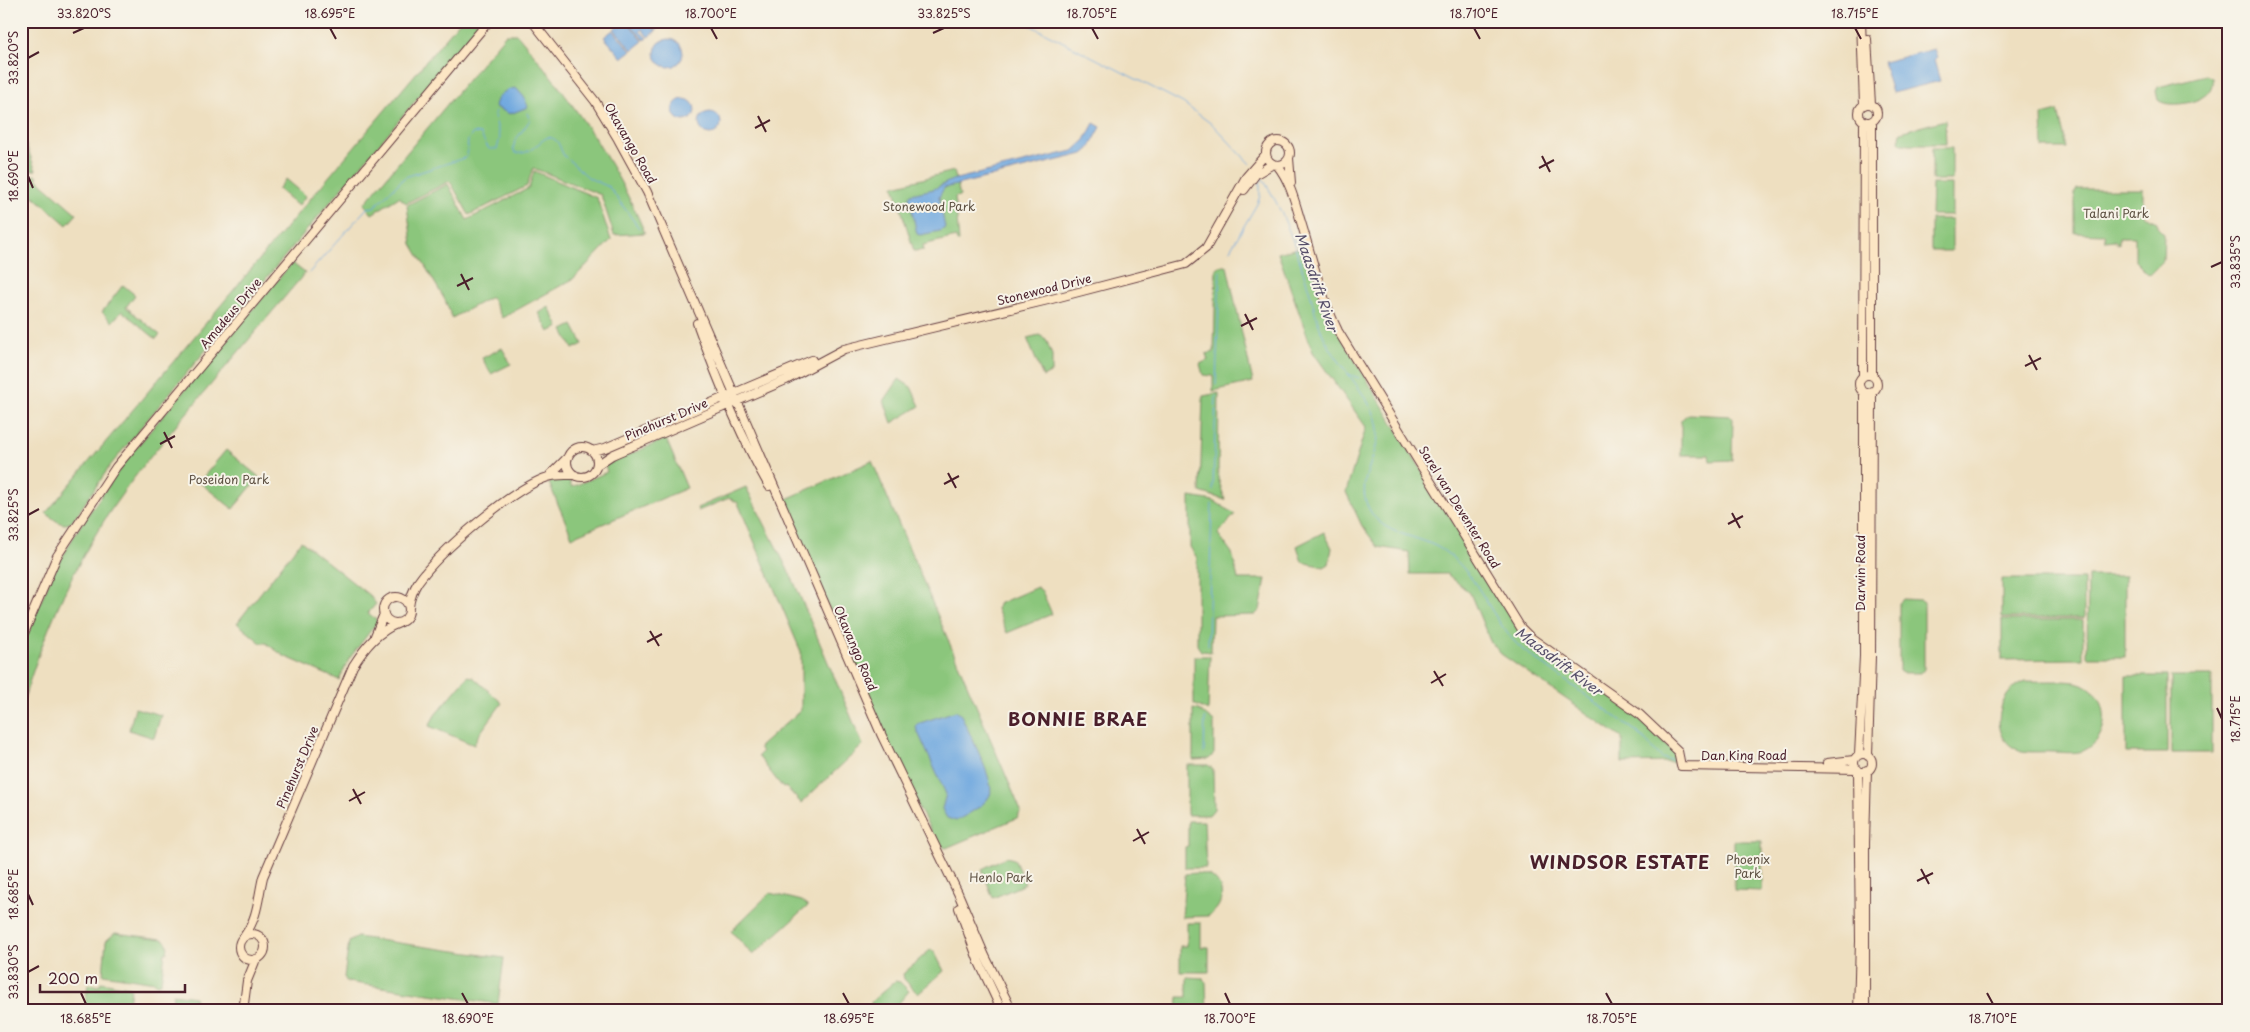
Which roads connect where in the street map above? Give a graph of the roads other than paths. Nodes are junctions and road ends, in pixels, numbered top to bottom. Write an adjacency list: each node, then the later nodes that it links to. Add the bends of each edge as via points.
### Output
1 (489, 21): 33 (street, Amadeus Drive, via 116,467 57,556)
2 (532, 21): 11 (street, Okavango Road, via 595,101 618,138 647,192)
3 (1862, 21): 4 (street)
4 (1867, 105): 5 (street, via 1859,113); 5 (street, via 1877,111 1876,117)
5 (1868, 121): 13 (street); 14 (street)
6 (1266, 154): 7 (street, via 1269,145 1279,141 1288,147); 8 (street); 9 (street, Stonewood Drive)
7 (1289, 158): 8 (street); 10 (street, Sarel van Deventer Road)
8 (1275, 165): 9 (street, Stonewood Drive); 10 (street, Sarel van Deventer Road, via 1285,176)
9 (1260, 167): 12 (street, Stonewood Drive, via 1234,200 1206,248 1186,264)
10 (1295, 202): 36 (street, Sarel van Deventer Road, via 1338,331 1518,624 1530,637 1639,714 1678,751)
11 (688, 289): 17 (street, Okavango Road); 18 (street, Okavango Road)
12 (830, 355): 15 (street, Stonewood Drive); 19 (street, Stonewood Drive)
13 (1863, 376): 14 (street); 16 (street, via 1859,385)
14 (1872, 376): 16 (street, via 1876,382)
15 (743, 389): 17 (street, Pinehurst Drive)
16 (1868, 391): 34 (street, Darwin Road, via 1872,656); 35 (street, Darwin Road, via 1864,656)
17 (733, 394): 18 (street, Pinehurst Drive); 20 (street, Okavango Road)
18 (724, 397): 21 (street, Okavango Road); 22 (street, Pinehurst Drive)
19 (747, 398): 20 (street, Pinehurst Drive)
20 (736, 402): 21 (street, Pinehurst Drive); 48 (street, Okavango Road, via 881,734)
21 (728, 405): 24 (street, Pinehurst Drive); 47 (street, Okavango Road, via 785,518 888,756 955,897 978,960)
22 (592, 451): 23 (street, via 579,448); 24 (street)
23 (568, 457): 25 (street, via 568,467); 26 (street)
24 (596, 465): 25 (street, via 588,475)
25 (575, 475): 26 (street)
26 (549, 476): 27 (street, via 509,498 438,558)
27 (417, 583): 28 (street); 29 (street)
28 (396, 597): 29 (street, via 405,600); 30 (street, via 385,604)
29 (409, 608): 31 (street, via 406,619)
30 (384, 614): 31 (street, via 391,622); 32 (street, Pinehurst Drive)
31 (399, 623): 32 (street, Pinehurst Drive)
32 (374, 638): 40 (street, Pinehurst Drive, via 353,666 279,836 263,877)
33 (21, 640)
34 (1868, 756): 35 (street, Dan King Road); 39 (street, Darwin Road, via 1871,763)
35 (1857, 757): 37 (street, Dan King Road); 38 (street)
36 (1681, 766): 37 (street, Dan King Road)
37 (1808, 767): 38 (street, Dan King Road)
38 (1858, 769): 39 (street, Dan King Road); 49 (street)
39 (1867, 770): 50 (street)
40 (257, 912): 41 (street, Pinehurst Drive); 42 (street, Pinehurst Drive)
41 (246, 935): 42 (street, via 256,934); 43 (street, via 239,947)
42 (261, 938): 44 (street, via 265,949)
43 (243, 956): 44 (street, via 249,960); 45 (street)
44 (256, 959): 45 (street)
45 (247, 981): 46 (street)
46 (243, 1011)
47 (1002, 1011)
48 (1012, 1011)
49 (1858, 1011)
50 (1865, 1011)

